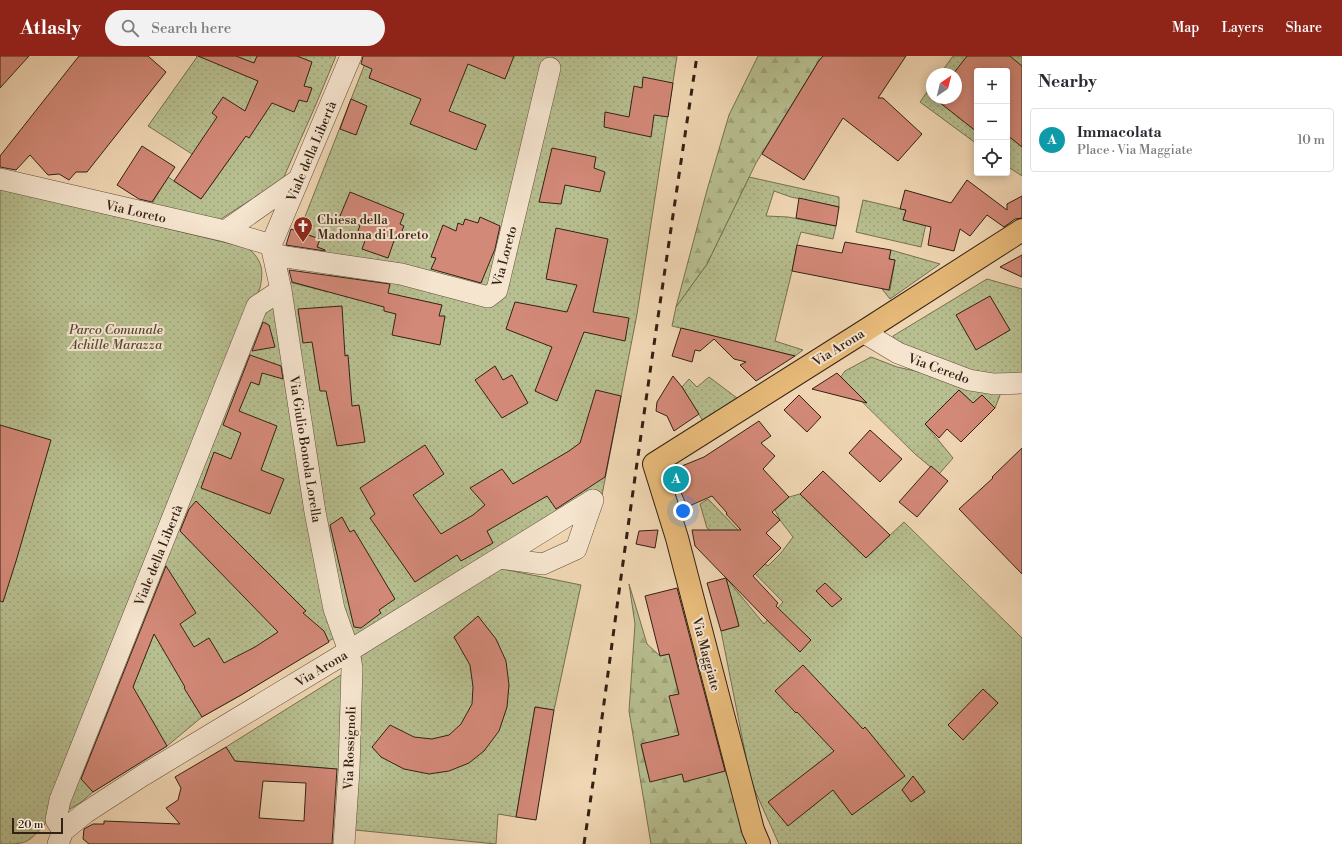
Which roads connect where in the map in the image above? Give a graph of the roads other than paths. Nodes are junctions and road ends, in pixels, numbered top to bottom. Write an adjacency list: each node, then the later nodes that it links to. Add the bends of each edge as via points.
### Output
1 (352, 56): 4 (street, Viale della Libertà)
2 (550, 68): 7 (street, Via Loreto, via 497,290 488,297 401,274 286,257)
3 (0, 179): 6 (street, Via Loreto)
4 (298, 180): 6 (street); 7 (street, Viale della Libertà)
5 (1022, 230): 9 (main road, Via Arona)
6 (225, 231): 7 (street, Via Loreto)
7 (273, 250): 8 (street, Via Giulio Bonola Lorella)
8 (280, 290): 13 (street, Via Giulio Bonola Lorella, via 315,512 334,609); 14 (street, Viale della Libertà, via 257,306 60,800 56,820)
9 (863, 332): 10 (street, Via Ceredo, via 898,354 969,380 994,384); 11 (main road, Via Arona)
10 (1022, 383)
11 (654, 464): 16 (main road, Via Maggiate, via 677,538 753,830)
12 (499, 558): 12 (street, Via Arona, via 593,500 576,549 543,564); 13 (street, Via Arona)
13 (349, 651): 14 (street, Via Arona, via 142,776 85,813); 15 (street, Via Rossignoli, via 352,668)
14 (61, 837)
15 (344, 844)
16 (759, 844)

